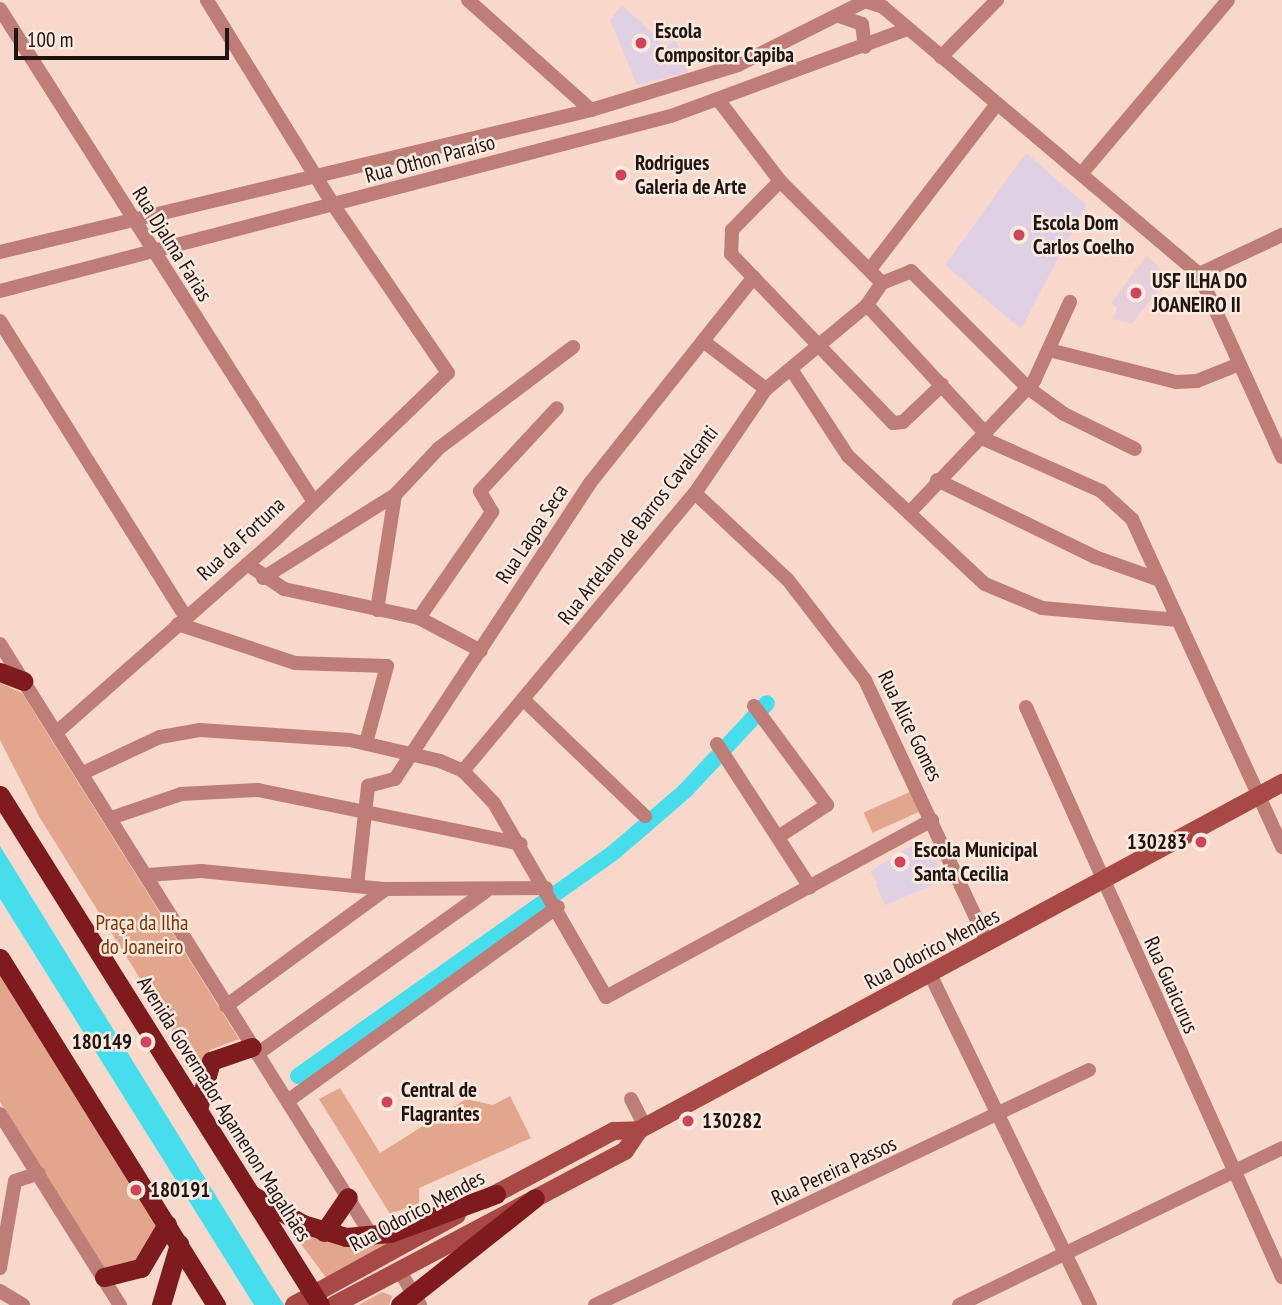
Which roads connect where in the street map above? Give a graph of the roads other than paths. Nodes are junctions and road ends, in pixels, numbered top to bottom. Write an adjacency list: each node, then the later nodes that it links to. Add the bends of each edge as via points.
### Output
1 (207, 0): 15 (street)
2 (468, 0): 13 (street)
3 (998, 0): 10 (street)
4 (1228, 0): 14 (street)
5 (865, 1): 7 (street, Rua Othon Paraíso); 8 (street, via 883,6)
6 (0, 9): 18 (street, Rua Djalma Farias)
7 (839, 16): 9 (street, via 862,24); 13 (street, Rua Othon Paraíso, via 738,65)
8 (908, 29): 9 (street, Rua Othon Paraíso); 10 (street)
9 (865, 47): 11 (street, Rua Othon Paraíso)
10 (941, 57): 12 (street)
11 (720, 102): 16 (street); 17 (street, Rua Othon Paraíso)
12 (997, 104): 14 (street); 22 (street)
13 (591, 110): 15 (street, Rua Othon Paraíso)
14 (1082, 173): 23 (street)
15 (316, 175): 17 (street); 18 (street, Rua Othon Paraíso)
16 (780, 181): 22 (street); 24 (street, via 727,244)
17 (334, 206): 21 (street, Rua Othon Paraíso); 46 (street, Rua da Fortuna, via 448,373)
18 (132, 219): 20 (street, Rua Othon Paraíso); 21 (street, Rua Djalma Farias)
19 (1282, 234): 23 (street)
20 (0, 252)
21 (151, 252): 26 (street, Rua Othon Paraíso); 46 (street, Rua Djalma Farias)
22 (871, 268): 25 (street)
23 (1199, 274): 34 (street)
24 (754, 277): 30 (street, Rua Lagoa Seca); 31 (street)
25 (882, 284): 28 (street, Rua Artelano de Barros Cavalcanti); 37 (street, via 911,271)
26 (0, 291)
27 (1070, 302): 33 (street)
28 (867, 305): 31 (street, Rua Artelano de Barros Cavalcanti); 36 (street)
29 (0, 321): 54 (street)
30 (703, 341): 38 (street); 56 (street, Rua Lagoa Seca, via 590,483)
31 (822, 346): 35 (street, Rua Artelano de Barros Cavalcanti); 36 (street, via 898,424)
32 (573, 347): 45 (street, via 439,448)
33 (1053, 351): 34 (street, via 1175,382 1197,381); 37 (street)
34 (1238, 364): 42 (street)
35 (791, 369): 38 (street, Rua Artelano de Barros Cavalcanti); 47 (street, via 849,456)
36 (942, 385): 40 (street)
37 (1028, 388): 40 (street); 41 (street, via 1064,414)
38 (766, 389): 44 (street, Rua Artelano de Barros Cavalcanti)
39 (557, 408): 52 (street, via 486,482 480,494 491,502 492,512)
40 (984, 436): 43 (street); 50 (street, via 1124,507)
41 (1135, 449)
42 (1282, 457)
43 (937, 480): 47 (street); 50 (street, via 1095,557)
44 (695, 493): 59 (street, Rua Artelano de Barros Cavalcanti); 74 (street, Rua Alice Gomes, via 788,580 865,680)
45 (395, 495): 49 (street); 51 (street)
46 (312, 499): 48 (street, Rua da Fortuna)
47 (911, 511): 53 (street, via 985,584 1008,598 1042,608)
48 (247, 564): 49 (street); 54 (street, Rua da Fortuna)
49 (263, 578): 51 (street, via 315,600)
50 (1160, 580): 53 (street)
51 (377, 610): 52 (street)
52 (419, 618): 56 (street)
53 (1178, 620): 70 (street)
54 (182, 621): 62 (street, Rua da Fortuna); 63 (street, via 295,663 387,666)
55 (0, 644): 58 (street)
56 (481, 651): 65 (street, Rua Lagoa Seca)
57 (0, 672): 58 (highway)
58 (23, 681): 62 (street)
59 (526, 702): 66 (street, Rua Artelano de Barros Cavalcanti); 72 (street)
60 (755, 706): 75 (street, via 827,805)
61 (1026, 707): 79 (street, Rua Guaicurus)
62 (57, 732): 67 (street)
63 (366, 743): 65 (street); 67 (street, via 200,730 149,741)
64 (717, 744): 75 (street)
65 (410, 753): 66 (street); 71 (street, Rua Lagoa Seca, via 395,779 368,786)
66 (463, 771): 76 (street, via 494,803)
67 (83, 773): 73 (street)
68 (1282, 783): 70 (main road, Rua Odorico Mendes)
69 (0, 795): 93 (highway, Avenida Governador Agamenon Magalhães)
70 (1260, 795): 77 (street); 79 (main road, Rua Odorico Mendes)
71 (365, 813): 73 (street, via 289,794 222,790 181,794); 76 (street); 80 (street)
72 (645, 816)
73 (111, 818): 78 (street)
74 (932, 820): 81 (street); 85 (street, Rua Alice Gomes)
75 (781, 835): 81 (street)
76 (520, 844): 84 (street)
77 (1282, 847)
78 (148, 876): 80 (street, via 201,871); 88 (street)
79 (1102, 883): 85 (main road, Rua Odorico Mendes); 98 (street, Rua Guaicurus)
80 (357, 886): 82 (street)
81 (810, 887): 84 (street, via 606,998)
82 (386, 889): 83 (street); 88 (street)
83 (485, 892): 84 (street); 89 (street)
84 (552, 898): 92 (street)
85 (988, 944): 87 (main road, Rua Odorico Mendes)
86 (0, 958): 104 (highway)
87 (931, 976): 95 (street); 96 (main road, Rua Odorico Mendes)
88 (226, 1006): 89 (street)
89 (254, 1051): 92 (street); 93 (highway, via 211,1061)
90 (1089, 1070): 95 (street, Rua Pereira Passos)
91 (631, 1099): 96 (street)
92 (289, 1100): 102 (street)
93 (198, 1110): 100 (highway, Avenida Governador Agamenon Magalhães)
94 (0, 1114): 99 (street)
95 (1000, 1117): 108 (street); 121 (street, Rua Pereira Passos)
96 (642, 1129): 101 (main road, Rua Odorico Mendes, via 614,1131); 103 (main road, Rua Odorico Mendes, via 625,1151)
97 (1282, 1147): 98 (street)
98 (1233, 1171): 108 (street); 111 (street, Rua Guaicurus)
99 (39, 1173): 109 (street, via 15,1181); 112 (street)
100 (250, 1194): 105 (highway); 115 (highway, Avenida Governador Agamenon Magalhães)
101 (496, 1194): 106 (highway); 115 (main road, Rua Odorico Mendes)
102 (348, 1196): 105 (highway); 106 (street)
103 (534, 1198): 110 (main road, Rua Odorico Mendes); 114 (highway)
104 (167, 1224): 107 (highway); 112 (highway, via 141,1268)
105 (324, 1232): 106 (highway)
106 (372, 1236)
107 (179, 1244): 118 (highway); 119 (highway)
108 (1065, 1253): 122 (street); 123 (street)
109 (0, 1268)
110 (399, 1270): 114 (street); 120 (main road, Rua Odorico Mendes)
111 (1282, 1277)
112 (104, 1278): 117 (street)
113 (0, 1291): 116 (street)
114 (411, 1301)
115 (306, 1302)
116 (23, 1305)
117 (120, 1305)
118 (161, 1305)
119 (216, 1305)
120 (334, 1305)
121 (595, 1305)
122 (959, 1305)
123 (1090, 1305)

